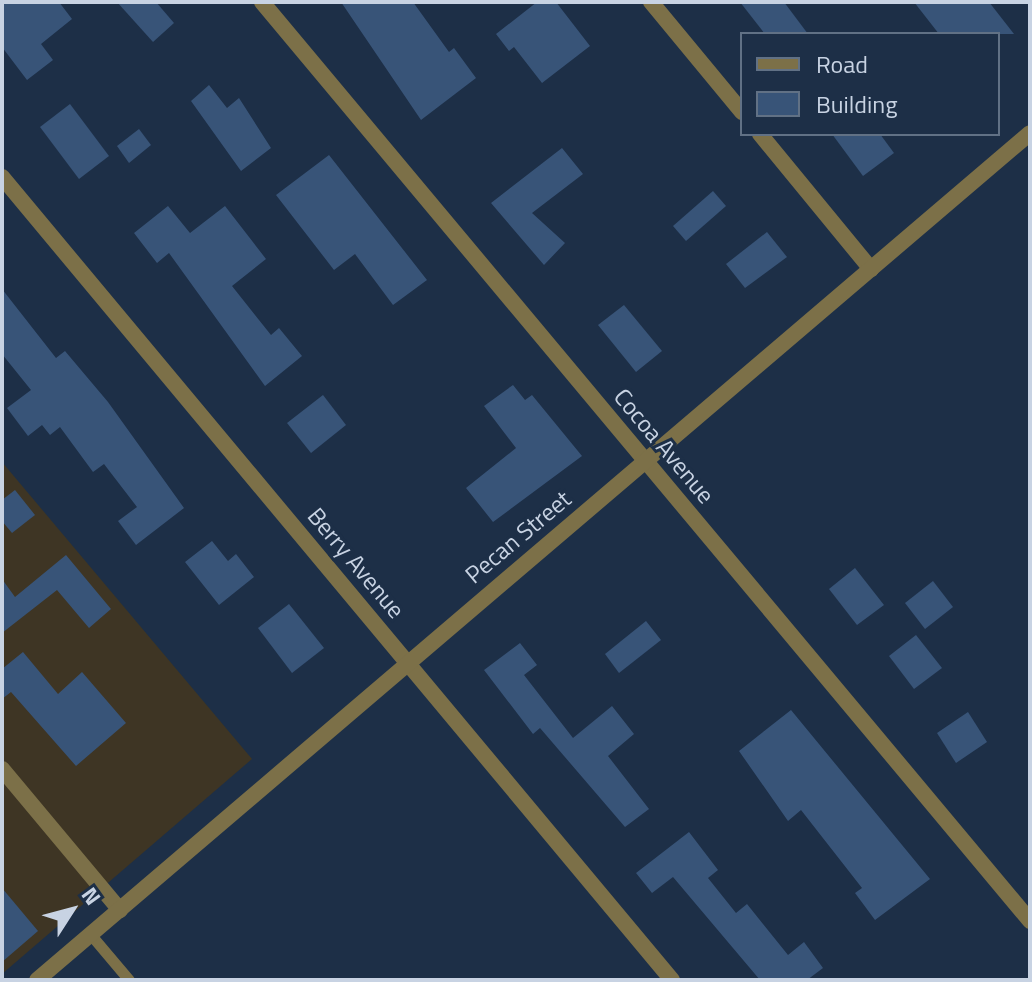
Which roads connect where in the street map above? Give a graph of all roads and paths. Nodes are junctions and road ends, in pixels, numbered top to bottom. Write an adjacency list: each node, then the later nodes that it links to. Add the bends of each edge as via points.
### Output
1 (262, 2): 8 (street, Cocoa Avenue)
2 (651, 2): 3 (street)
3 (740, 110)
4 (1030, 133): 7 (street, Pecan Street)
5 (762, 136): 7 (street)
6 (2, 177): 9 (street, Berry Avenue)
7 (871, 269): 8 (street, Pecan Street)
8 (645, 460): 9 (street, Pecan Street); 12 (street, Cocoa Avenue)
9 (408, 662): 11 (street, Pecan Street); 16 (street, Berry Avenue)
10 (2, 769): 11 (street)
11 (120, 910): 13 (street, Pecan Street)
12 (1030, 921)
13 (91, 935): 14 (street, Pecan Street); 15 (lane)
14 (37, 980)
15 (129, 980)
16 (672, 980)

